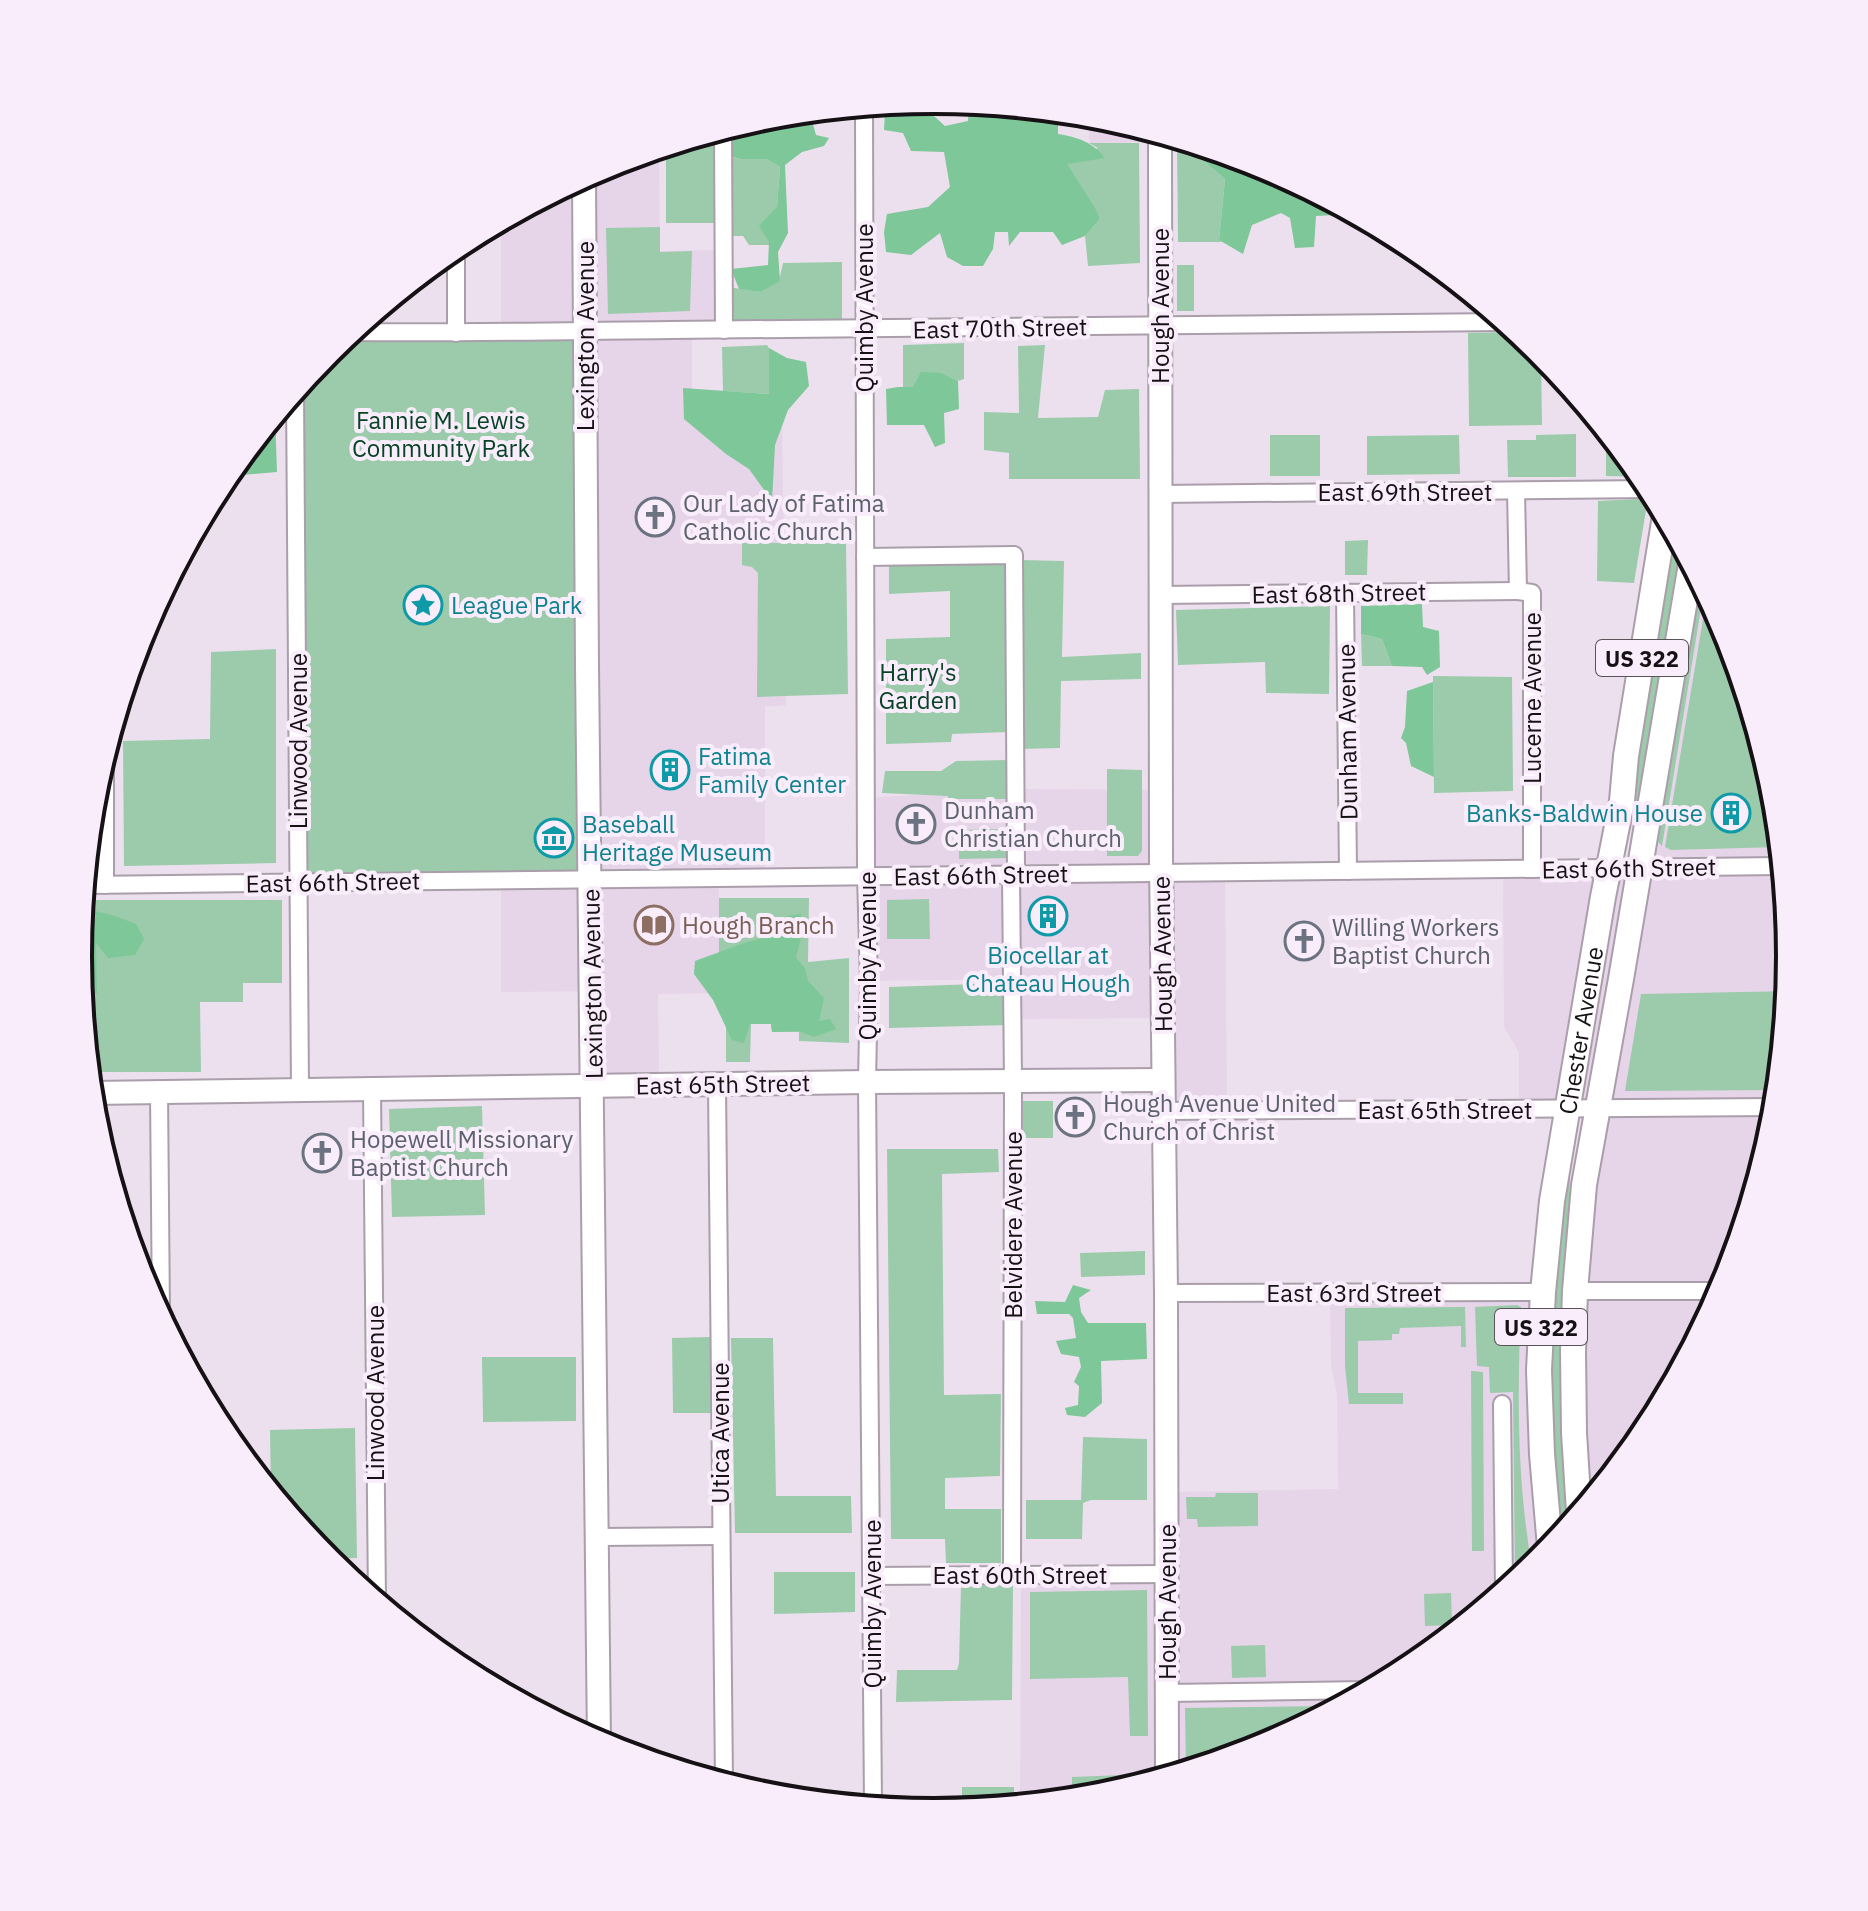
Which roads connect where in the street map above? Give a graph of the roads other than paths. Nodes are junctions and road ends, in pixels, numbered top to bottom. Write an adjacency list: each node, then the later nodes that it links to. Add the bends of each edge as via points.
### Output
1 (864, 117): 8 (street, Quimby Avenue)
2 (723, 140): 9 (street)
3 (1160, 144): 7 (street, Hough Avenue)
4 (584, 190): 10 (street, Lexington Avenue)
5 (456, 262): 12 (street)
6 (1489, 322): 7 (street, East 70th Street)
7 (1160, 326): 8 (street, East 70th Street); 16 (street, Hough Avenue)
8 (864, 329): 9 (street, East 70th Street); 18 (street, Quimby Avenue)
9 (724, 330): 10 (street, East 70th Street)
10 (586, 331): 12 (street, East 70th Street); 32 (street, Lexington Avenue)
11 (368, 332): 12 (street, East 70th Street)
12 (456, 333)
13 (295, 407): 33 (street, Linwood Avenue)
14 (1635, 489): 15 (street, East 69th Street)
15 (1516, 491): 16 (street, East 69th Street); 20 (street, Lucerne Avenue)
16 (1160, 494): 22 (street, Hough Avenue)
17 (1662, 533): 26 (main road, Chester Avenue / US 322)
18 (865, 557): 30 (street, Belvidere Avenue, via 1014,555); 31 (street, Quimby Avenue)
19 (1688, 581): 27 (main road, Chester Avenue / US 322)
20 (1518, 591): 21 (street, East 68th Street); 25 (street, Lucerne Avenue, via 1532,593)
21 (1345, 593): 22 (street, East 68th Street); 28 (street, Dunham Avenue)
22 (1160, 595): 29 (street, Hough Avenue)
23 (105, 809): 35 (street)
24 (1771, 866): 27 (street, East 66th Street)
25 (1532, 869): 26 (street, East 66th Street); 28 (street, East 66th Street)
26 (1610, 869): 27 (street, East 66th Street); 47 (main road, Chester Avenue / US 322)
27 (1639, 869): 45 (main road, Chester Avenue / US 322)
28 (1348, 871): 29 (street, East 66th Street)
29 (1161, 873): 30 (street, East 66th Street); 36 (street, Hough Avenue)
30 (1014, 875): 31 (street, East 66th Street); 37 (street, Belvidere Avenue)
31 (866, 876): 32 (street, East 66th Street); 38 (street, Quimby Avenue)
32 (590, 880): 33 (street, East 66th Street); 40 (street, Lexington Avenue)
33 (299, 883): 35 (street, East 66th Street); 42 (street, Linwood Avenue)
34 (95, 885): 35 (street, East 66th Street)
35 (105, 885)
36 (1163, 1080): 37 (street, East 65th Street); 48 (street, Hough Avenue)
37 (1013, 1081): 38 (street, East 65th Street); 60 (street, Belvidere Avenue)
38 (867, 1082): 39 (street, East 65th Street); 62 (street, Quimby Avenue)
39 (717, 1085): 40 (street, East 65th Street); 57 (street, Utica Avenue)
40 (593, 1086): 41 (street, East 65th Street); 58 (street, Lexington Avenue)
41 (372, 1089): 42 (street, East 65th Street); 63 (street, Linwood Avenue)
42 (300, 1090): 43 (street, East 65th Street)
43 (159, 1092): 44 (street, East 65th Street); 49 (street)
44 (104, 1093)
45 (1599, 1107): 46 (street, East 65th Street); 47 (street, East 65th Street); 50 (main road, Chester Avenue / US 322, via 1584,1185)
46 (1762, 1107)
47 (1567, 1108): 48 (street, East 65th Street); 52 (main road, Chester Avenue / US 322)
48 (1163, 1111): 53 (street, Hough Avenue)
49 (161, 1288)
50 (1575, 1291): 51 (street); 55 (main road, Chester Avenue / US 322, via 1572,1406)
51 (1706, 1291)
52 (1543, 1292): 53 (street, East 63rd Street); 56 (main road, Chester Avenue / US 322, via 1539,1370)
53 (1166, 1293): 59 (street, Hough Avenue)
54 (1502, 1404): 61 (street)
55 (1583, 1491)
56 (1548, 1531)
57 (721, 1536): 58 (street); 68 (street, Utica Avenue)
58 (598, 1537): 66 (street, Lexington Avenue)
59 (1168, 1574): 60 (street, East 60th Street); 65 (street, Hough Avenue)
60 (1012, 1575): 62 (street, East 60th Street)
61 (1504, 1575)
62 (872, 1576): 69 (street, Quimby Avenue)
63 (377, 1587)
64 (1345, 1690): 65 (street)
65 (1167, 1693): 67 (street, Hough Avenue)
66 (599, 1727)
67 (1167, 1764)
68 (724, 1771)
69 (873, 1795)

